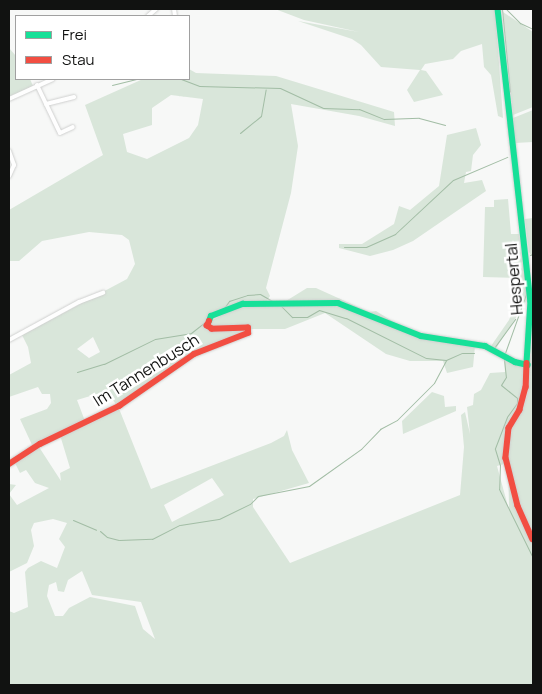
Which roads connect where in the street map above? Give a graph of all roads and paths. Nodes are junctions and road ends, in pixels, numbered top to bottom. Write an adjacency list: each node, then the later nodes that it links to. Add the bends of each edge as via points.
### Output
1 (498, 9): 12 (street, Hespertal, via 532,301)
2 (50, 80): 3 (street)
3 (37, 85): 5 (street); 6 (street)
4 (74, 97): 6 (street)
5 (9, 99)
6 (46, 104): 7 (street, via 60,133)
7 (73, 127)
8 (9, 151): 9 (street, via 14,165)
9 (9, 176)
10 (103, 293): 11 (street, via 79,302)
11 (9, 340)
12 (528, 365): 13 (street, Im Tannenbusch, via 485,346 421,336 338,303 239,305 211,316 207,326 212,330 245,328 248,333 194,354 119,406 40,444); 14 (street, Hespertal, via 525,394 509,428 506,458 518,506)
13 (9, 464)
14 (533, 538)

